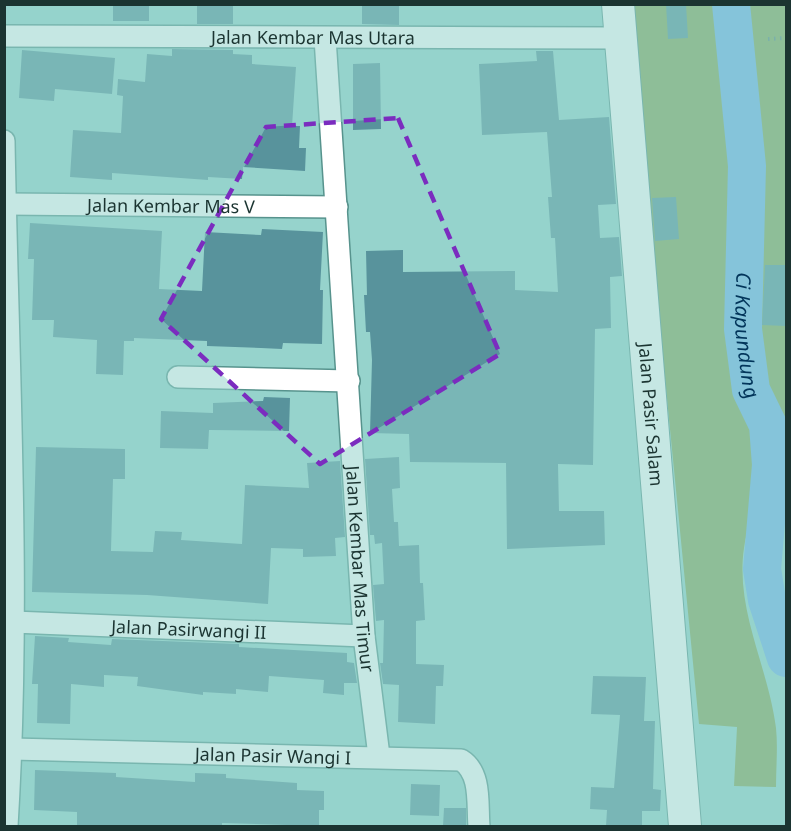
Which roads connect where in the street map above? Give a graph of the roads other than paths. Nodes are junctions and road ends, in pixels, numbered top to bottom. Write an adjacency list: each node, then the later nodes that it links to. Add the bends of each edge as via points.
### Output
1 (618, 4): 4 (street, Jalan Pasir Salam)
2 (4, 36): 3 (street, Jalan Kembar Mas Utara)
3 (325, 38): 4 (street, Jalan Kembar Mas Utara); 7 (street, Jalan Kembar Mas Timur)
4 (621, 38): 16 (street, Jalan Pasir Salam)
5 (4, 141): 6 (street)
6 (5, 204): 7 (street, Jalan Kembar Mas V); 10 (street)
7 (337, 207): 9 (street, Jalan Kembar Mas Timur)
8 (178, 377): 9 (street)
9 (349, 381): 11 (street, Jalan Kembar Mas Timur)
10 (13, 622): 11 (street, Jalan Pasirwangi II); 12 (street)
11 (364, 636): 13 (street, Jalan Kembar Mas Timur)
12 (12, 749): 13 (street, Jalan Pasir Wangi I); 14 (street)
13 (379, 756): 15 (street, Jalan Pasir Wangi I, via 461,760 469,765 475,779)
14 (7, 826)
15 (479, 826)
16 (685, 826)

